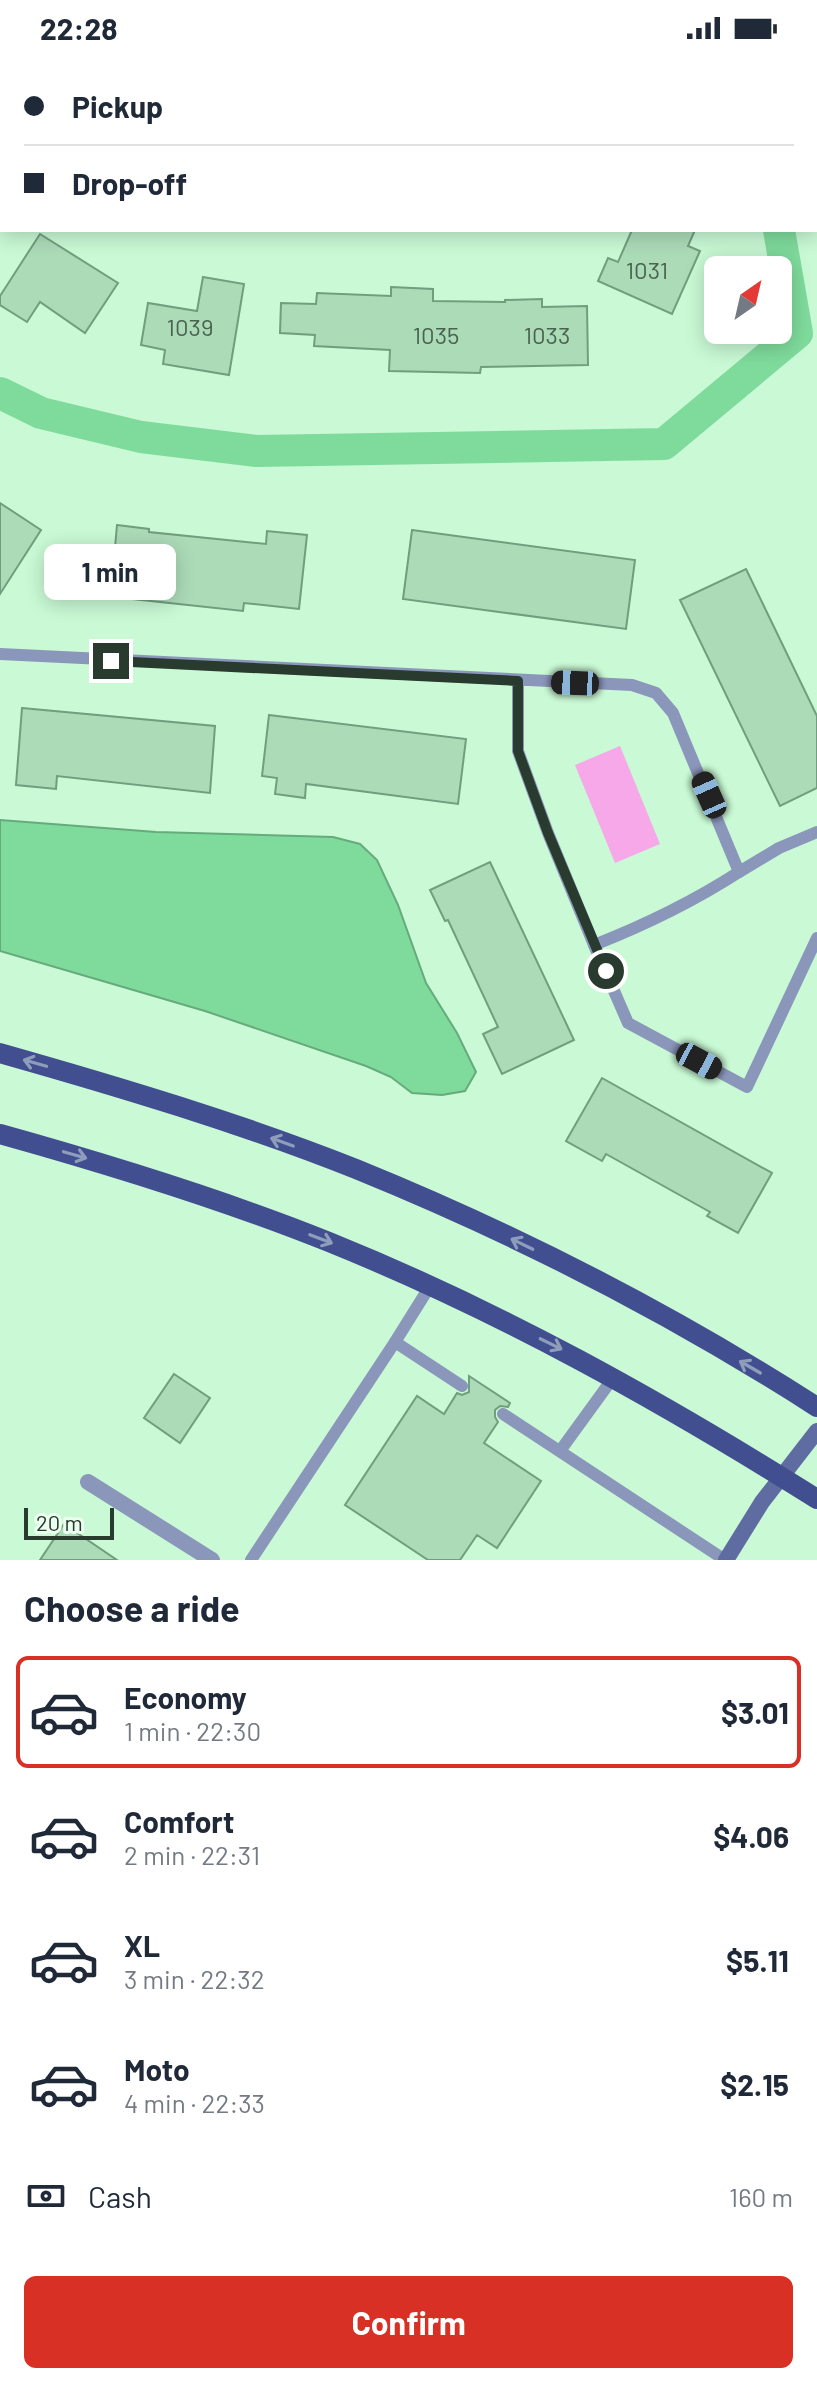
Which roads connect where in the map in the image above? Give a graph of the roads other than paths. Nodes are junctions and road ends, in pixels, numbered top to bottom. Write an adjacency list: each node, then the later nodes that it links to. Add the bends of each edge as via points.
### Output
1 (0, 654): 2 (lane)
2 (518, 681): 4 (lane, via 632,685 656,693 673,713); 6 (lane, via 518,751)
3 (817, 832): 4 (lane)
4 (739, 872): 6 (lane)
5 (817, 938): 6 (lane, via 747,1087 628,1023)
6 (594, 945)
7 (0, 1053): 13 (main road, one-way to 7, via 598,1281 477,1221 230,1122)
8 (0, 1134): 9 (main road, one-way to 9, via 202,1195)
9 (430, 1286): 10 (lane); 11 (main road, one-way to 11)
10 (395, 1342): 12 (lane); 21 (lane)
11 (613, 1378): 16 (lane); 17 (main road)
12 (462, 1386)
13 (817, 1407)
14 (503, 1414): 16 (lane)
15 (817, 1431): 17 (street)
16 (560, 1451): 22 (lane)
17 (782, 1477): 19 (main road); 22 (street)
18 (88, 1482): 20 (street)
19 (817, 1499)
20 (212, 1560)
21 (251, 1560)
22 (725, 1560)

